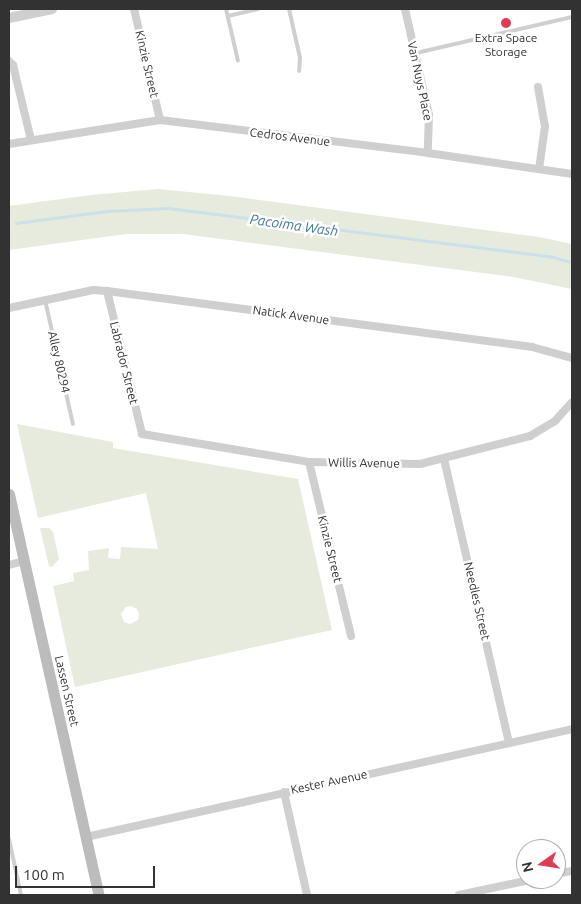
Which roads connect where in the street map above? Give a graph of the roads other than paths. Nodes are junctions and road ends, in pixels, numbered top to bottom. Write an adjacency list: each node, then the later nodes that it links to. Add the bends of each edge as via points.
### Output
1 (52, 9): 7 (street)
2 (134, 9): 16 (street, Kinzie Street)
3 (226, 9): 8 (lane)
4 (258, 9): 8 (lane)
5 (289, 9): 14 (lane, via 300,58)
6 (405, 9): 11 (street, Van Nuys Place)
7 (25, 12): 10 (street)
8 (228, 16): 13 (lane)
9 (572, 17): 11 (lane)
10 (9, 18)
11 (414, 54): 19 (street, Van Nuys Place, via 429,116)
12 (9, 61): 17 (street, via 13,65)
13 (238, 61)
14 (299, 71)
15 (538, 87): 20 (street, via 545,126)
16 (160, 120): 17 (street, Cedros Avenue); 19 (street, Cedros Avenue)
17 (31, 140): 18 (street, Cedros Avenue)
18 (9, 144)
19 (428, 154): 20 (street, Cedros Avenue)
20 (539, 169): 21 (street, Cedros Avenue)
21 (572, 174)
22 (107, 291): 23 (street, Natick Avenue, via 92,290); 25 (street, Natick Avenue, via 532,347); 28 (street, Labrador Street)
23 (45, 300): 24 (street, Natick Avenue); 27 (lane, Alley 80294)
24 (9, 308)
25 (572, 358)
26 (572, 402): 29 (street, Willis Avenue, via 555,421 530,436)
27 (73, 424)
28 (142, 434): 30 (street, Willis Avenue)
29 (444, 459): 30 (street, Willis Avenue, via 420,464); 36 (street, Needles Street)
30 (309, 462): 34 (street, Kinzie Street)
31 (9, 494): 32 (main road, Lassen Street)
32 (24, 561): 33 (street); 38 (main road, Lassen Street)
33 (9, 565)
34 (351, 636)
35 (572, 729): 36 (street, Kester Avenue)
36 (509, 743): 37 (street, Kester Avenue)
37 (284, 792): 38 (street, Kester Avenue); 43 (street)
38 (86, 837): 42 (main road, Lassen Street)
39 (9, 839): 41 (lane)
40 (516, 883): 44 (street)
41 (21, 895)
42 (99, 895)
43 (307, 895)
44 (459, 895)

